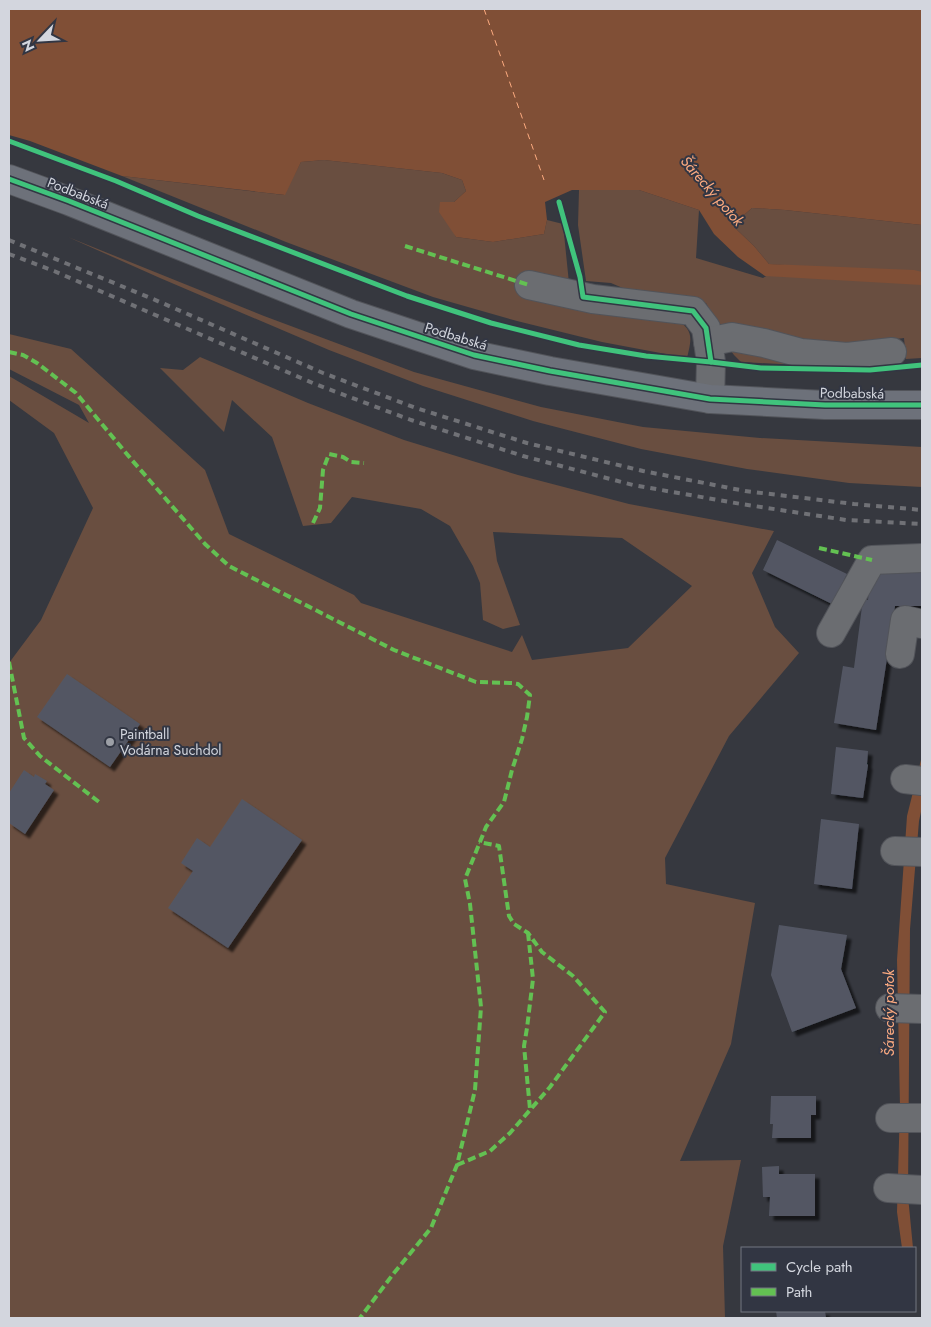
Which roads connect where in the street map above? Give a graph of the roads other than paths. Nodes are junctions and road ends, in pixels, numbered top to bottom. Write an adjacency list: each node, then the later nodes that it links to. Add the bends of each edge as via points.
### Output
1 (9, 179): 5 (main road, Podbabská, via 352,314 474,355)
2 (529, 285): 3 (lane, via 593,299 693,311 706,328)
3 (708, 342): 4 (lane, via 732,336 801,353 847,357); 5 (lane)
4 (892, 352)
5 (710, 399): 6 (main road, Podbabská)
6 (922, 406)
7 (922, 558): 9 (lane, via 872,560)
8 (922, 624): 10 (lane, via 905,620)
9 (831, 633)
10 (900, 654)
11 (895, 851): 12 (lane)
12 (922, 852)
13 (890, 1008): 14 (lane)
14 (920, 1008)
15 (890, 1118): 16 (lane)
16 (920, 1118)
17 (888, 1188): 18 (lane)
18 (919, 1189)

